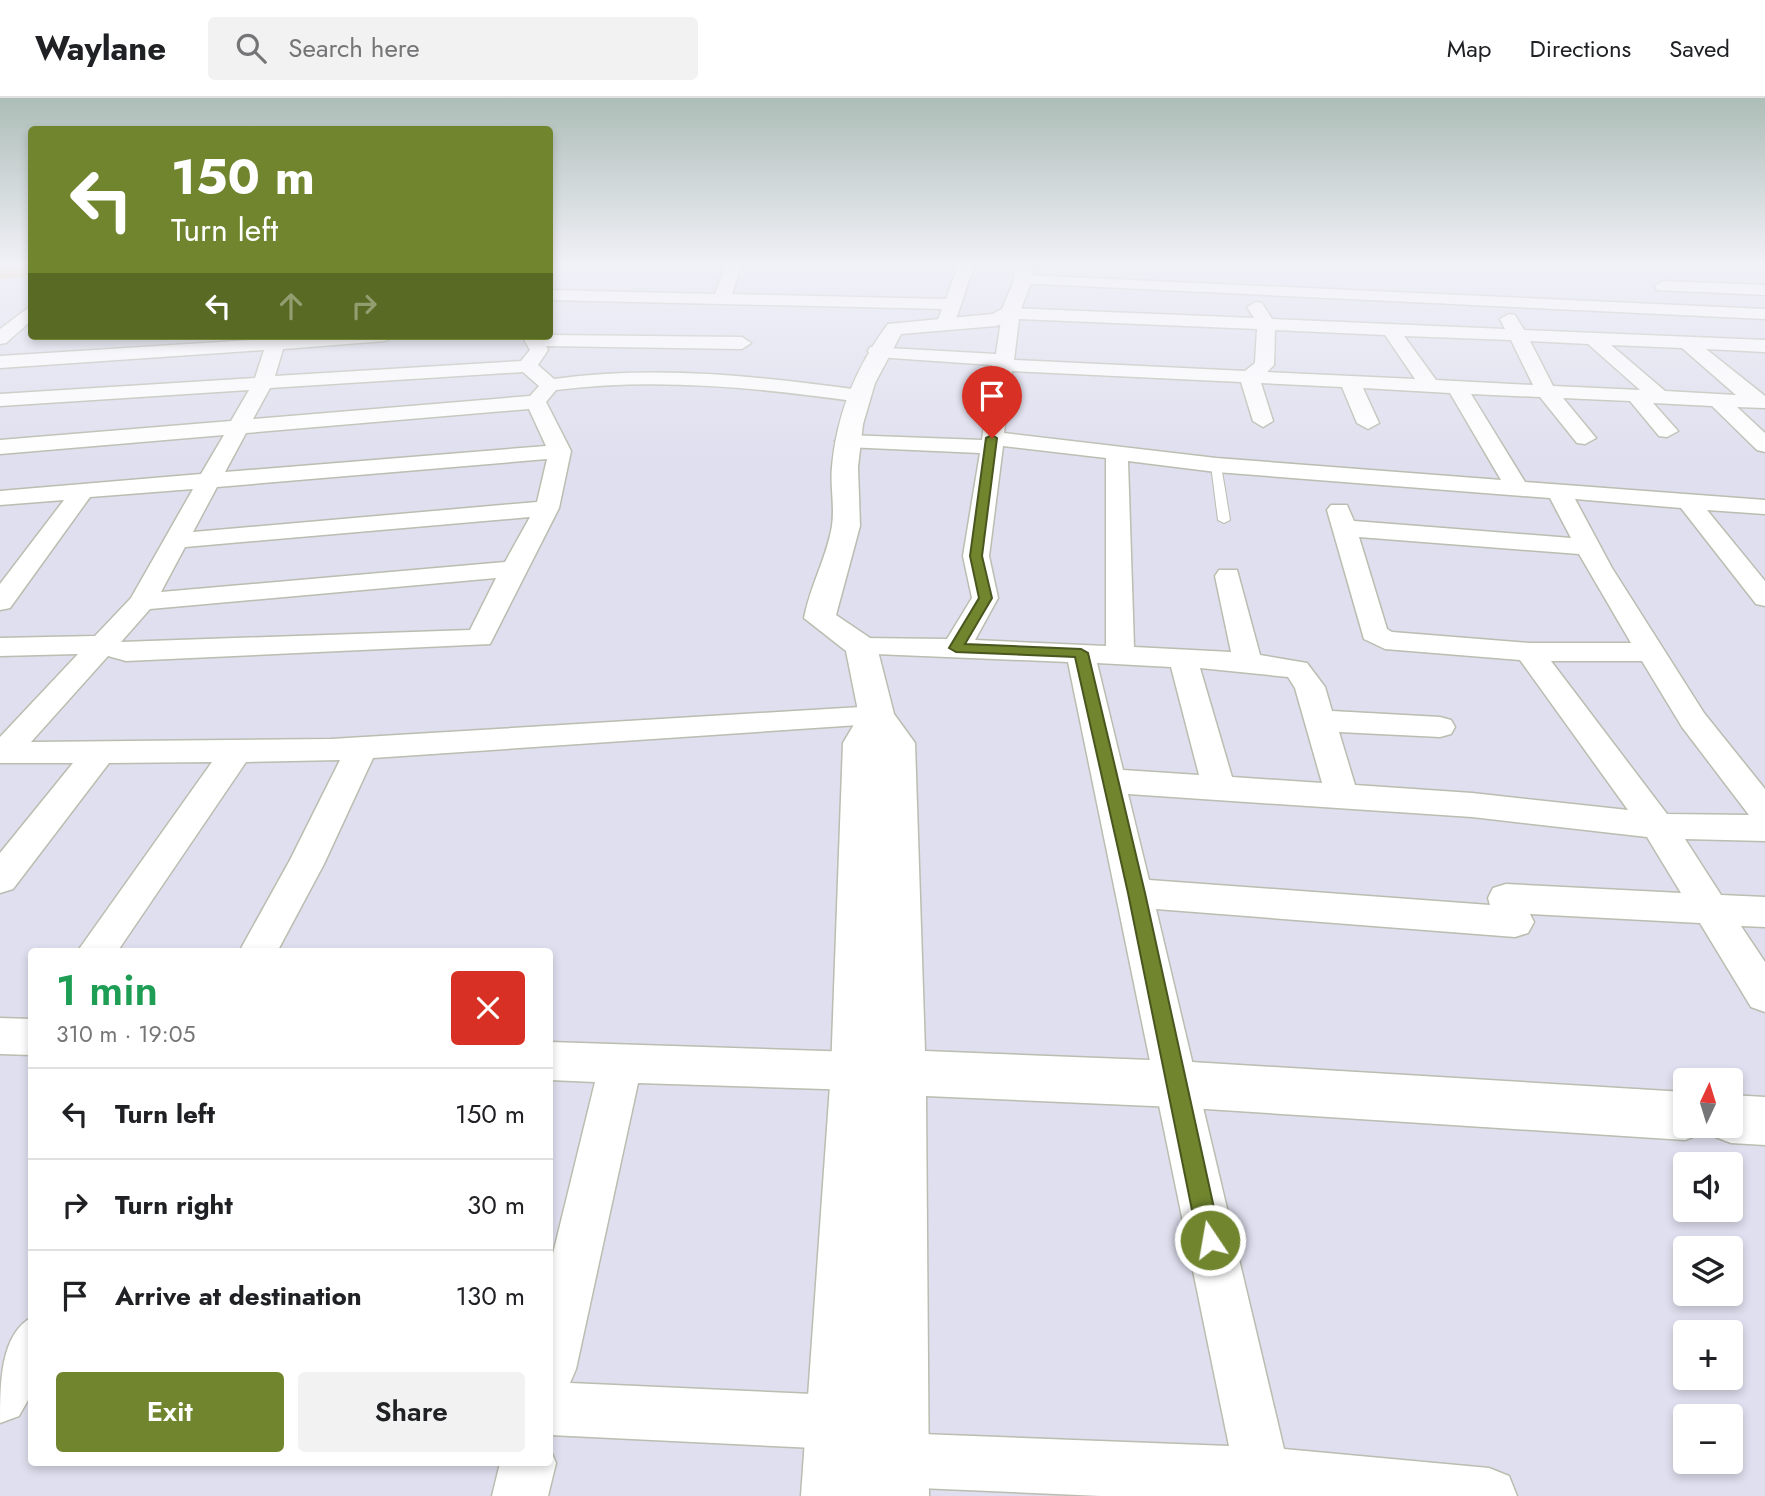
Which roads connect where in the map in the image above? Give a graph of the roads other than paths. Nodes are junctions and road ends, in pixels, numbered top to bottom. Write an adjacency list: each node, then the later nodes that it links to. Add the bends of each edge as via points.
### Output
1 (895, 328): 18 (street)
2 (1008, 328): 21 (street)
3 (1272, 328): 23 (street, via 1264,365)
4 (1356, 328): 6 (street)
5 (1512, 328): 7 (street)
6 (1391, 330): 7 (street); 27 (street)
7 (1515, 335): 9 (street); 29 (street)
8 (553, 338): 13 (street)
9 (1592, 338): 14 (street); 33 (street)
10 (101, 340): 19 (street)
11 (278, 340): 15 (street); 26 (street)
12 (533, 340): 22 (street, via 539,350)
13 (646, 340): 16 (street); 24 (street, via 645,354)
14 (1686, 342): 17 (street); 36 (street)
15 (193, 343): 19 (street)
16 (741, 343)
17 (1765, 346)
18 (877, 351): 21 (street); 31 (street)
19 (88, 356): 20 (street)
20 (0, 362)
21 (1002, 363): 23 (street); 43 (street)
22 (527, 366): 26 (street); 30 (street)
23 (1249, 377): 25 (street); 37 (street)
24 (632, 379): 30 (street, via 589,378); 31 (street, via 754,384)
25 (1350, 382): 27 (street); 38 (street)
26 (263, 383): 35 (street); 39 (street)
27 (1430, 386): 28 (street)
28 (1457, 387): 29 (street); 50 (street)
29 (1546, 391): 32 (street); 41 (street)
30 (543, 394): 39 (street); 46 (street)
31 (860, 396): 42 (street)
32 (1636, 396): 33 (street); 40 (street)
33 (1660, 397): 34 (street)
34 (1717, 399): 36 (street); 44 (street)
35 (0, 400)
36 (1760, 401)
37 (1263, 421)
38 (1368, 423)
39 (237, 428): 45 (street); 49 (street)
40 (1667, 431)
41 (1585, 438)
42 (846, 441): 43 (street); 67 (street, via 846,528 824,588 820,618)
43 (991, 442): 47 (street); 68 (street, via 976,556 985,598)
44 (1765, 445)
45 (0, 446)
46 (560, 451): 49 (street); 55 (street)
47 (1117, 453): 48 (street); 72 (street)
48 (1216, 466): 50 (street); 57 (lane)
49 (207, 482): 52 (street); 58 (street)
50 (1516, 486): 51 (street)
51 (1558, 489): 54 (street); 59 (street)
52 (82, 492): 53 (street); 63 (street)
53 (0, 498)
54 (1687, 500): 56 (street); 62 (street)
55 (547, 508): 58 (street); 60 (street)
56 (1762, 510)
57 (1224, 520)
58 (173, 541): 64 (street)
59 (1588, 547): 69 (street, via 1341,519 1374,633 1385,640); 70 (street)
60 (514, 569): 64 (street); 65 (street, via 480,638 126,652)
61 (1228, 576): 74 (street)
62 (1765, 598)
63 (0, 601)
64 (142, 602): 65 (street)
65 (102, 645): 66 (street); 81 (street)
66 (0, 647)
67 (861, 647): 68 (street); 75 (street)
68 (956, 648): 71 (street)
69 (1529, 652): 70 (street); 86 (street)
70 (1651, 652): 85 (street, via 1693,720)
71 (1081, 653): 72 (street); 82 (street)
72 (1120, 655): 73 (street)
73 (1183, 659): 74 (street); 83 (street)
74 (1247, 662): 76 (street, via 1297,669 1310,687)
75 (877, 716): 78 (street); 99 (street, via 897,743)
76 (1318, 721): 77 (street); 84 (street)
77 (1440, 727)
78 (362, 748): 79 (street); 93 (street)
79 (237, 751): 80 (street); 92 (street)
80 (100, 752): 81 (street); 88 (street)
81 (2, 753)
82 (1111, 781): 83 (street); 89 (street)
83 (1219, 788): 84 (street)
84 (1342, 797): 86 (street, via 1472,805)
85 (1765, 812)
86 (1658, 826): 87 (street); 90 (street)
87 (1765, 828)
88 (0, 878)
89 (1136, 893): 90 (street, via 1516,922 1506,898); 100 (street)
90 (1710, 910): 91 (street); 94 (street)
91 (1765, 912)
92 (99, 948)
93 (260, 948)
94 (1765, 995)
95 (0, 1036): 96 (street)
96 (28, 1037)
97 (553, 1061): 98 (street)
98 (621, 1063): 99 (street); 104 (street)
99 (878, 1071): 100 (street); 106 (street); 108 (street)
100 (1175, 1084): 101 (street); 109 (street)
101 (1673, 1115)
102 (1743, 1120): 103 (street)
103 (1765, 1121)
104 (553, 1356)
105 (553, 1409): 106 (street)
106 (835, 1422): 111 (street)
107 (527, 1466): 110 (street)
108 (897, 1478): 109 (street)
109 (1265, 1485): 112 (street)
110 (520, 1496)
111 (833, 1496)
112 (1489, 1496)

